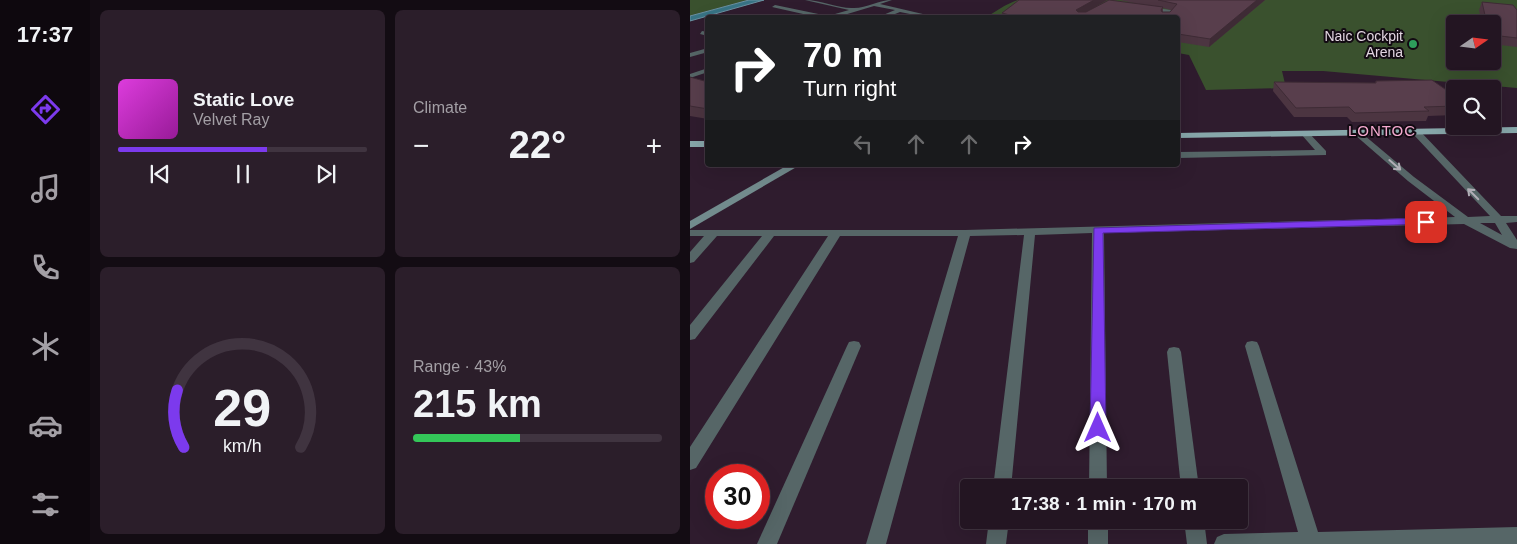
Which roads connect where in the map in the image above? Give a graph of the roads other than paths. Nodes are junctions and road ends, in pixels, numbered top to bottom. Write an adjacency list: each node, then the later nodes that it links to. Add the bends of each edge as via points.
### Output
1 (807, 0): 6 (street)
2 (887, 1): 3 (street)
3 (874, 2): 6 (street); 7 (street)
4 (775, 7): 8 (street)
5 (1144, 8): 12 (street, via 1172,12)
6 (854, 10): 9 (street)
7 (901, 10): 10 (street); 11 (street)
8 (817, 15)
9 (835, 15)
10 (887, 15)
11 (926, 15)
12 (1168, 15)
13 (705, 51): 14 (street)
14 (690, 55)
15 (705, 71): 16 (street)
16 (690, 76)
17 (1517, 130): 18 (main road)
18 (1416, 132): 19 (main road); 24 (street, one-way to 18)
19 (1358, 133): 20 (main road); 26 (street, one-way to 26)
20 (1305, 134): 21 (main road); 22 (street, via 1323,153)
21 (1180, 136)
22 (1180, 155)
23 (792, 167): 27 (street)
24 (1498, 219): 25 (street); 26 (street); 35 (street)
25 (1517, 219)
26 (1465, 220): 28 (street); 35 (street)
27 (690, 226)
28 (1098, 230): 31 (street); 43 (street)
29 (772, 232): 30 (street); 33 (street); 37 (street)
30 (836, 232): 34 (street); 41 (street)
31 (1030, 232): 34 (street); 42 (street)
32 (690, 233): 33 (street)
33 (714, 233): 36 (street)
34 (965, 233): 51 (street)
35 (1516, 247)
36 (690, 259)
37 (690, 335)
38 (854, 346): 50 (street)
39 (1252, 346): 49 (street)
40 (1174, 352): 44 (street)
41 (690, 462)
42 (1003, 479)
43 (1098, 479)
44 (1189, 479)
45 (998, 529): 52 (street)
46 (1098, 529): 53 (street)
47 (1195, 529): 54 (street)
48 (1517, 536): 49 (street)
49 (1311, 542): 55 (street)
50 (766, 544)
51 (876, 544)
52 (996, 544)
53 (1098, 544)
54 (1197, 544)
55 (1224, 544)

